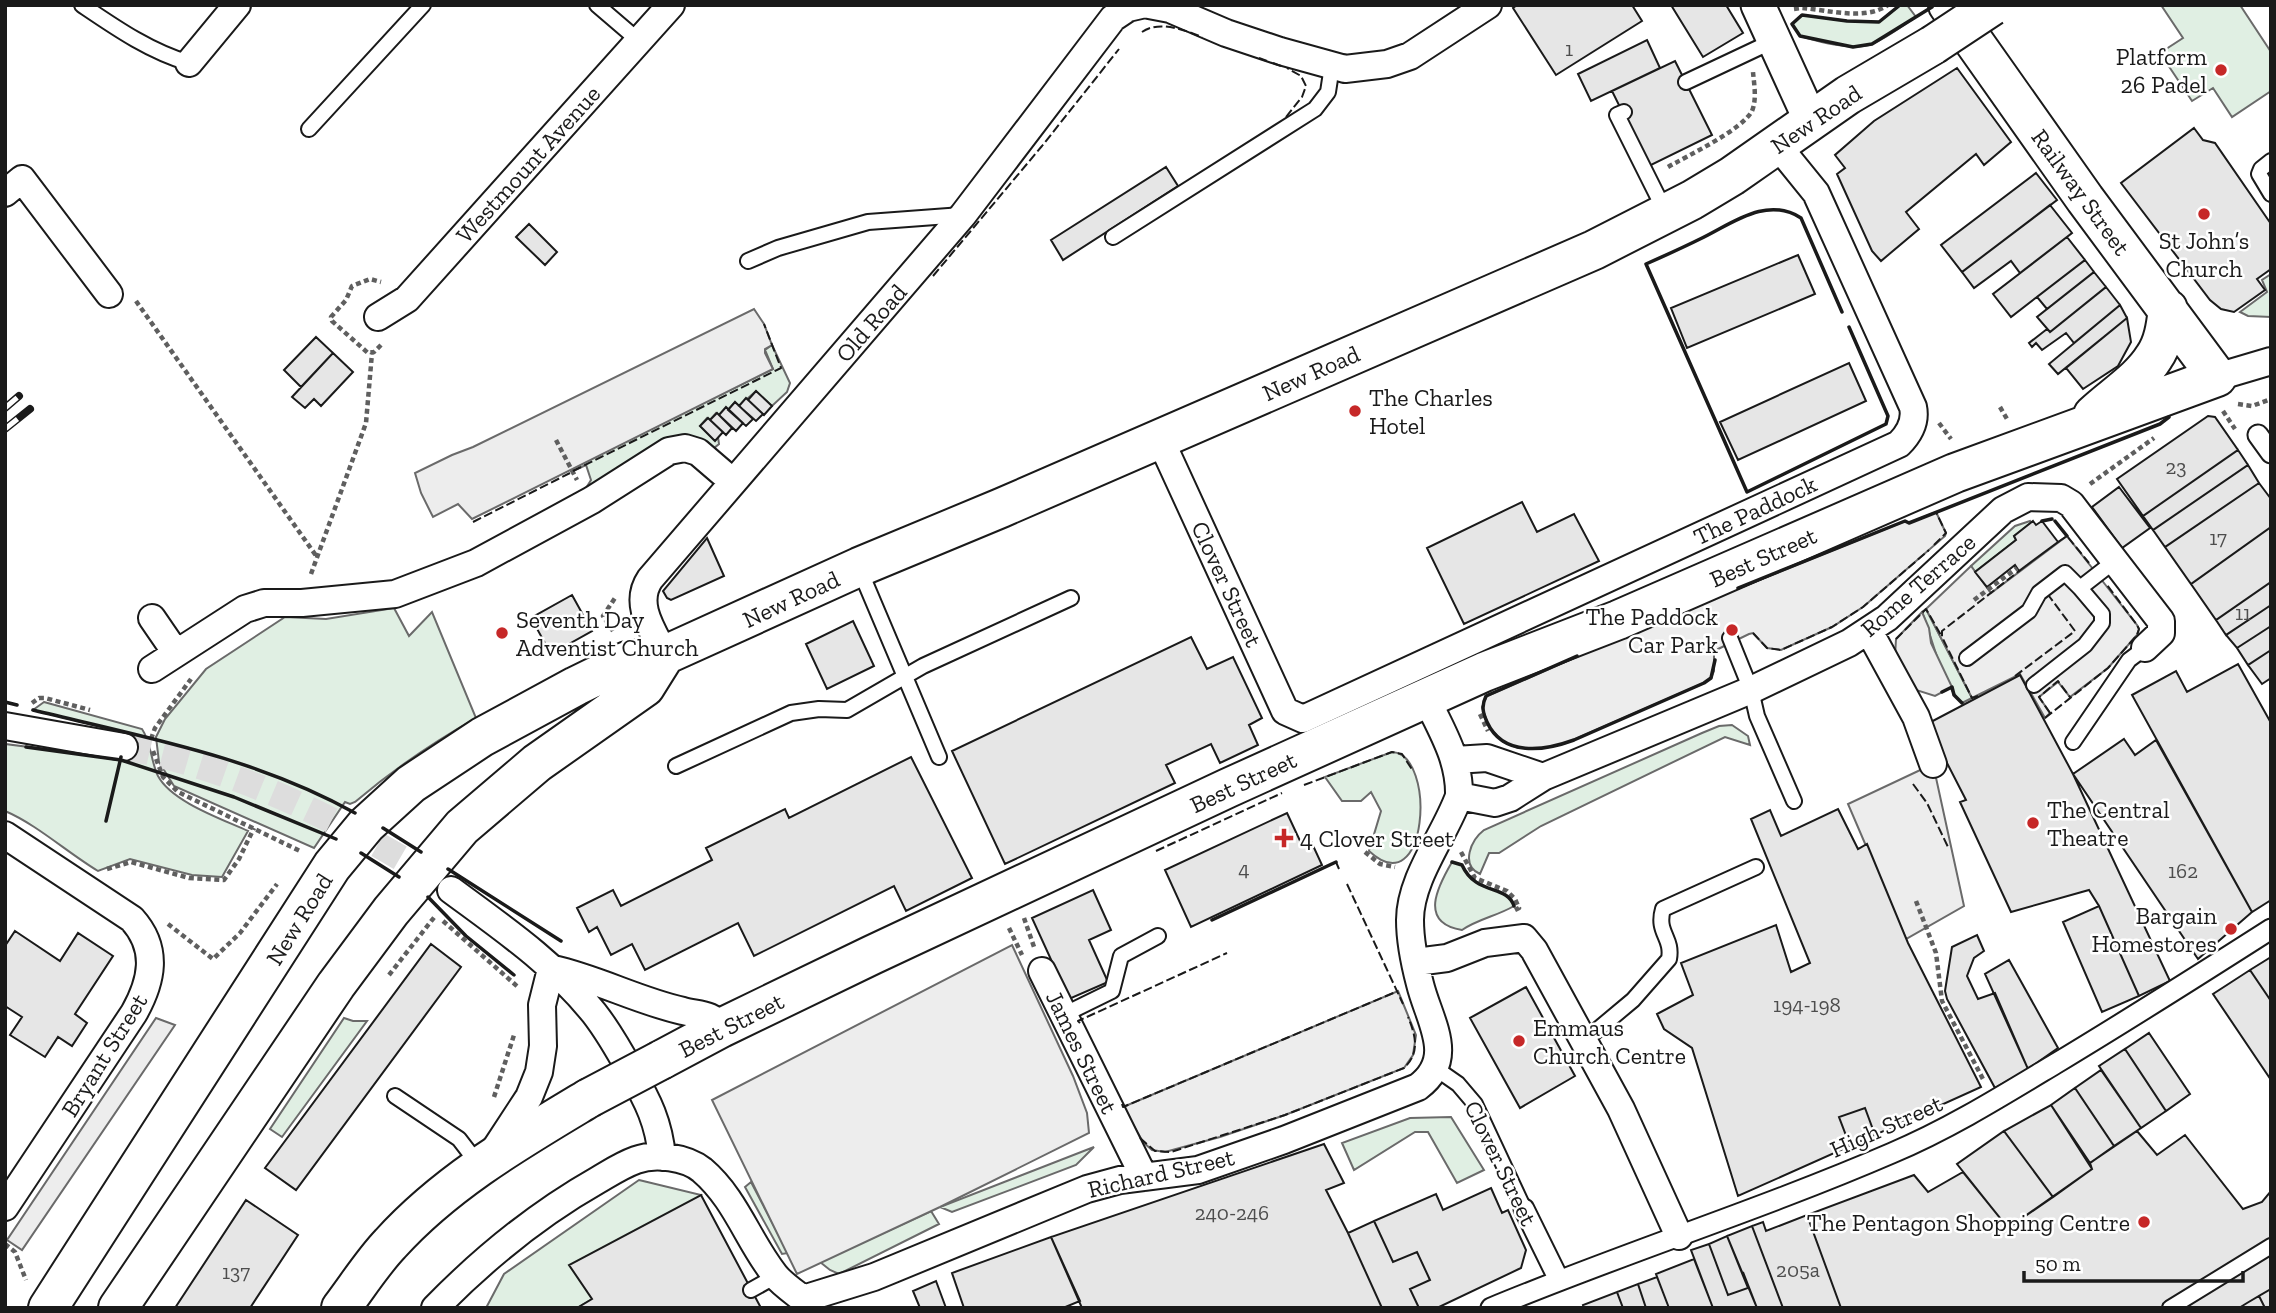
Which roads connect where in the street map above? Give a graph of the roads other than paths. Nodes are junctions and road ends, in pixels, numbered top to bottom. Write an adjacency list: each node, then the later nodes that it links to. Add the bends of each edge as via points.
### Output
1 (82, 5): 14 (lane, via 133,39)
2 (237, 5): 14 (street)
3 (423, 5): 19 (lane)
4 (597, 5): 12 (lane)
5 (671, 5): 12 (street, Westmount Avenue)
6 (1141, 5): 25 (street, Old Road, via 1113,18)
7 (1149, 5): 15 (street)
8 (1758, 5): 13 (street)
9 (1948, 5): 29 (main road, Railway Street)
10 (1993, 6): 18 (main road, New Road, bridge)
11 (1480, 11): 15 (street, via 1394,62 1349,69)
12 (639, 41): 30 (street, Westmount Avenue, via 407,299)
13 (1762, 46): 16 (lane); 18 (street)
14 (189, 63)
15 (1332, 66): 26 (lane, via 1328,92 1315,109)
16 (1686, 82)
17 (1624, 112): 24 (lane, via 1617,115)
18 (1811, 121): 20 (main road, New Road)
19 (309, 129)
20 (1777, 145): 24 (main road, New Road); 54 (street, The Paddock, via 1816,193 1913,407 1923,418 1899,444)
21 (2271, 161): 23 (lane, via 2259,174)
22 (14, 186): 28 (street)
23 (2271, 194)
24 (1666, 213): 35 (main road, New Road, via 1594,250)
25 (963, 215): 27 (lane, via 868,222); 37 (street, Old Road)
26 (1113, 237)
27 (748, 261)
28 (109, 294)
29 (2168, 309): 32 (main road, Railway Street); 33 (main road, via 2165,333 2155,356)
30 (379, 317)
31 (2271, 361): 32 (street)
32 (2219, 393): 33 (main road, Best Street)
33 (2080, 427): 53 (main road, Best Street, via 1955,473)
34 (2250, 436): 36 (street)
35 (1160, 439): 39 (main road, New Road); 54 (street, Clover Street, via 1285,711)
36 (2271, 453)
37 (733, 482): 46 (street, via 698,452 679,449 662,453 592,500 476,563 395,594 253,606); 47 (street, Old Road, via 643,593 646,617)
38 (2116, 560): 40 (lane); 43 (street, Rome Terrace, via 2071,504 2044,496 2021,499); 45 (street, via 2161,621 2161,633)
39 (859, 568): 47 (main road, New Road); 50 (lane)
40 (2080, 588): 48 (lane, via 2065,573 2039,593 2029,611); 51 (lane, via 2102,614 2102,623 2085,645)
41 (1071, 598): 50 (lane)
42 (152, 618): 46 (street)
43 (1869, 631): 52 (street, Rome Terrace); 60 (street, via 1916,717)
44 (1730, 638): 52 (lane)
45 (2145, 648): 56 (lane, via 2129,660)
46 (176, 653): 49 (street)
47 (664, 655): 88 (main road, New Road, via 627,661 502,725 411,784 366,825 324,878 271,964); 90 (main road, via 645,687 509,785 433,859 335,985)
48 (1967, 658)
49 (152, 669)
50 (904, 677): 58 (lane); 61 (lane, via 847,710 791,713)
51 (2034, 685)
52 (1751, 690): 62 (street, Rome Terrace); 64 (lane, via 1757,716)
53 (1427, 700): 59 (street); 74 (main road, Best Street, via 1228,788)
54 (1303, 719)
55 (5, 726): 57 (street)
56 (2073, 742)
57 (124, 747)
58 (939, 757)
59 (1455, 760): 62 (street, via 1487,758); 63 (street)
60 (1933, 764)
61 (676, 766)
62 (1543, 777): 63 (street, Rome Terrace, via 1510,799 1495,803)
63 (1459, 796): 70 (street, via 1413,895 1410,921)
64 (1794, 801)
65 (5, 835): 81 (street, Bryant Street, via 122,912 138,926 151,955 147,987 127,1024)
66 (1756, 867): 75 (lane, via 1662,909 1659,922 1669,943 1669,959 1633,1000)
67 (451, 890): 71 (street)
68 (2271, 929): 83 (street, High Street, via 1945,1128)
69 (1158, 936): 73 (lane, via 1121,956 1112,991)
70 (1416, 962): 75 (street, via 1447,958 1485,943 1524,938); 76 (street, via 1438,1047)
71 (551, 969): 74 (street, via 713,1017); 78 (street, via 595,1014 619,1051 657,1123); 79 (street, via 542,1005 543,1046 536,1081)
72 (1042, 971): 73 (street, James Street)
73 (1063, 1015): 80 (street, James Street, via 1122,1134 1114,1148)
74 (722, 1028): 79 (main road, Best Street, bridge, via 589,1098)
75 (1584, 1041): 83 (street)
76 (1435, 1068): 80 (street, Richard Street, via 1428,1080 1412,1090 1284,1140 1198,1170); 82 (lane, Clover Street, via 1475,1104)
77 (395, 1096): 79 (lane)
78 (662, 1157): 85 (street, via 696,1166 714,1182); 92 (street, via 635,1160 552,1208)
79 (485, 1162): 91 (main road, Best Street, via 390,1244)
80 (1132, 1178): 89 (street, Richard Street, via 1087,1189)
81 (5, 1207)
82 (1524, 1209): 86 (street, Clover Street)
83 (1679, 1236): 86 (street, High Street)
84 (2271, 1246): 94 (lane)
85 (776, 1276): 87 (lane); 89 (street)
86 (1559, 1280): 93 (street, High Street)
87 (751, 1290)
88 (38, 1296)
89 (805, 1304)
90 (118, 1308)
91 (341, 1308)
92 (435, 1308)
93 (1491, 1308)
94 (2170, 1308)

